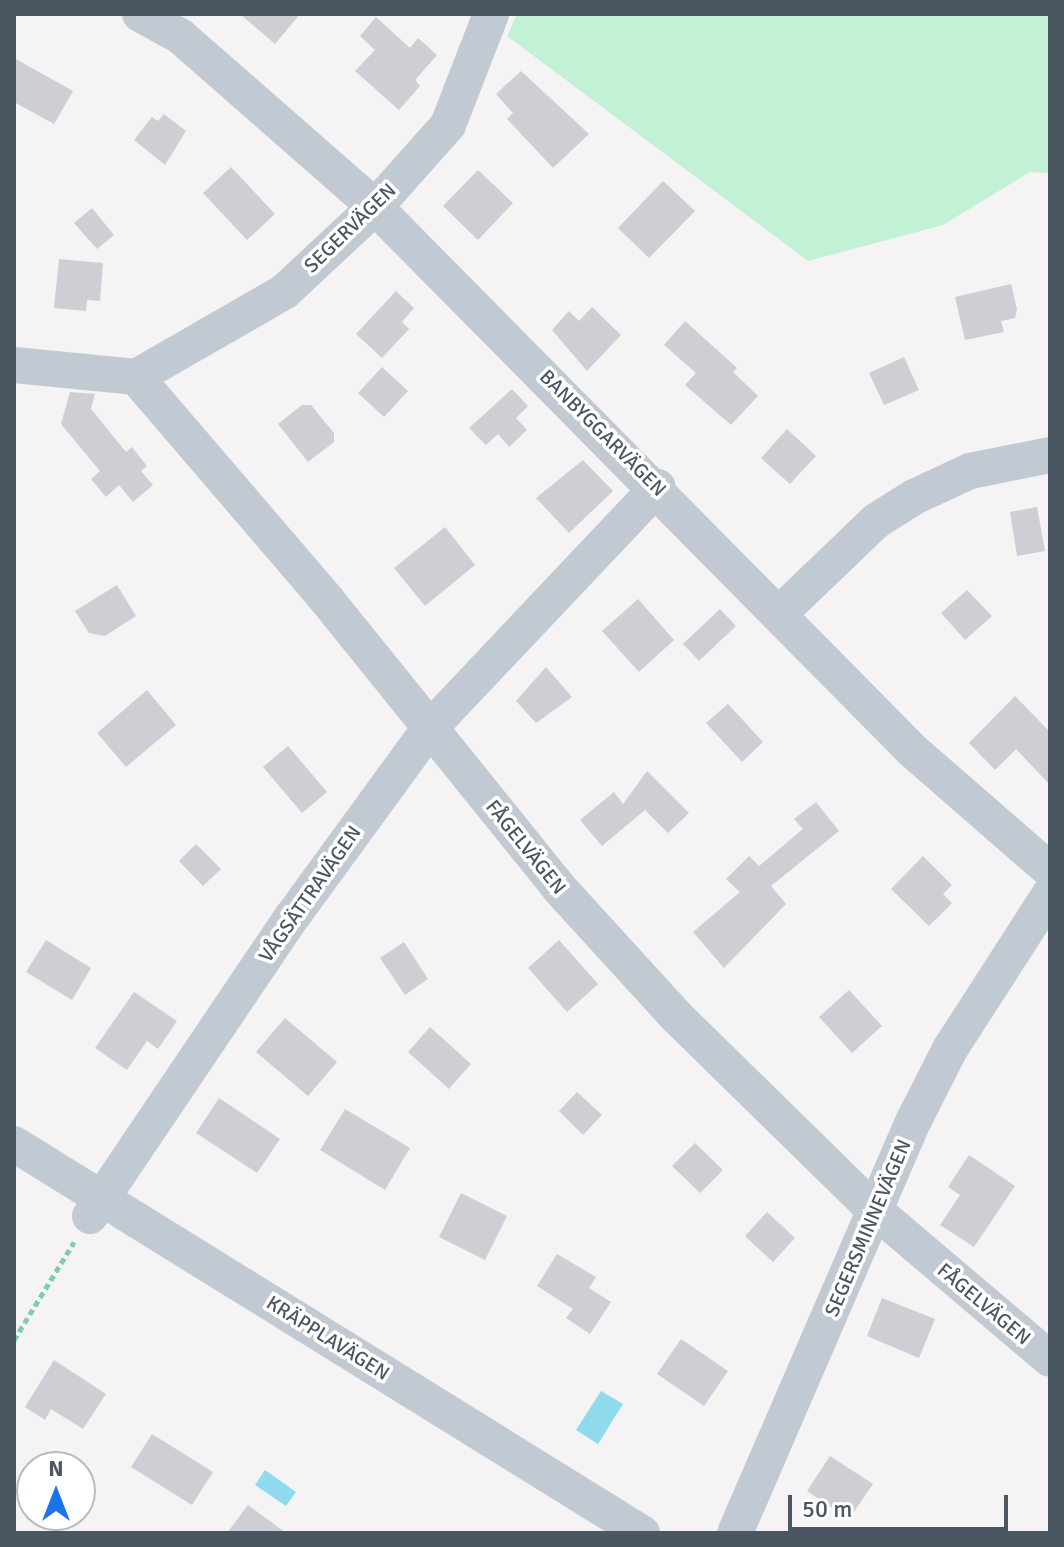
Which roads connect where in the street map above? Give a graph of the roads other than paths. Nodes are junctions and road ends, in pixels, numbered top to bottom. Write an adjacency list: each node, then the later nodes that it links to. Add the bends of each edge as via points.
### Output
1 (140, 14): 3 (street, BANBYGGARVÄGEN, via 180,36)
2 (491, 14): 3 (street, SEGERVÄGEN, via 448,125)
3 (375, 207): 5 (street, SEGERVÄGEN, via 284,292); 7 (street, BANBYGGARVÄGEN)
4 (14, 365): 5 (street)
5 (136, 377): 9 (street, FÅGELVÄGEN)
6 (1050, 455): 8 (street, via 970,471 914,497 876,521)
7 (658, 487): 8 (street, BANBYGGARVÄGEN); 9 (street, VÅGSÄTTRAVÄGEN)
8 (779, 614): 10 (street, BANBYGGARVÄGEN, via 913,751)
9 (429, 729): 13 (street, VÅGSÄTTRAVÄGEN, via 292,917); 14 (street, FÅGELVÄGEN, via 566,895 677,1017)
10 (1050, 870)
11 (1050, 894): 14 (street, SEGERSMINNEVÄGEN, via 950,1049)
12 (14, 1144): 13 (street, KRÄPPLAVÄGEN)
13 (96, 1207): 16 (street, KRÄPPLAVÄGEN)
14 (872, 1208): 15 (street, FÅGELVÄGEN); 17 (street, SEGERSMINNEVÄGEN, via 867,1234)
15 (1050, 1359)
16 (642, 1533)
17 (735, 1533)

